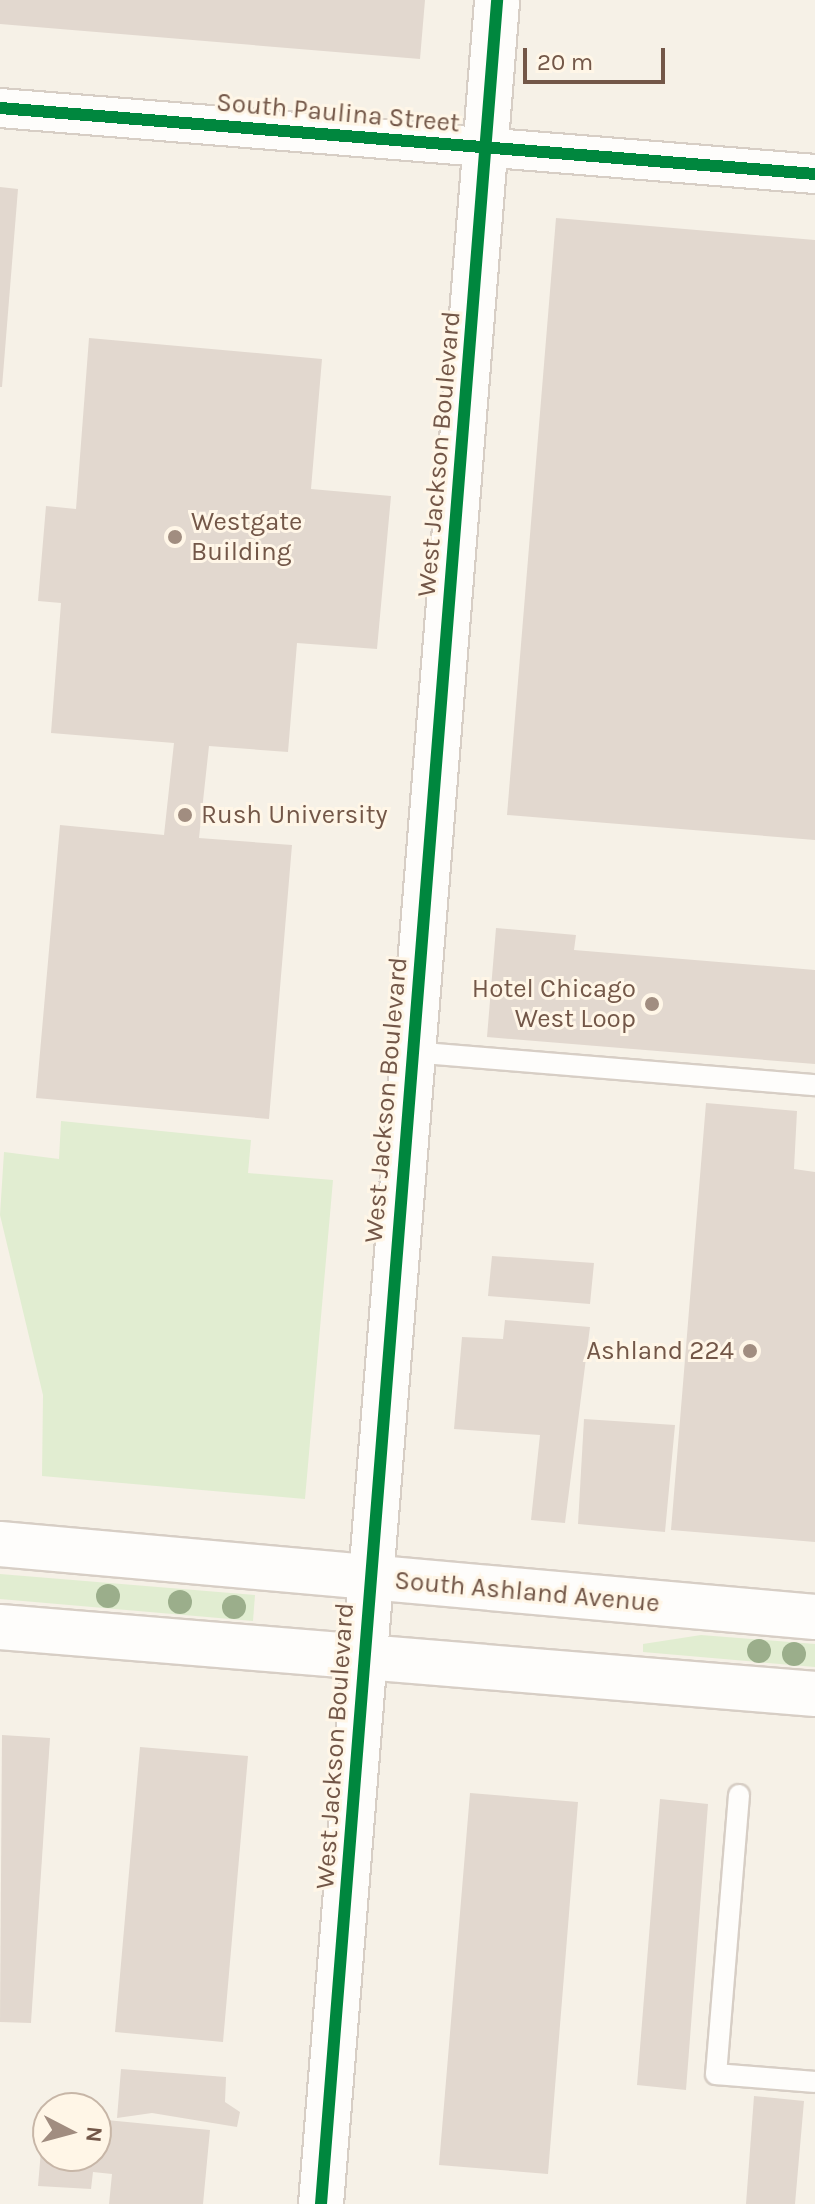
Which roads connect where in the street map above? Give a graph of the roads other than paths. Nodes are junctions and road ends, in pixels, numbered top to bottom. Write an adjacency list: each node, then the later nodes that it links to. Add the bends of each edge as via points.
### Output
1 (497, 0): 3 (street, West Jackson Boulevard)
2 (0, 108): 3 (street, South Paulina Street)
3 (484, 147): 4 (street, South Paulina Street); 5 (street, West Jackson Boulevard)
4 (815, 174)
5 (412, 1052): 6 (lane); 8 (street, West Jackson Boulevard)
6 (815, 1085)
7 (0, 1544): 8 (street, South Ashland Avenue)
8 (368, 1579): 9 (street, South Ashland Avenue); 11 (street, West Jackson Boulevard)
9 (815, 1617)
10 (0, 1627): 11 (street)
11 (367, 1657): 12 (street); 15 (street, West Jackson Boulevard)
12 (815, 1694)
13 (739, 1795): 14 (lane, via 716,2074)
14 (815, 2082)
15 (321, 2204)

